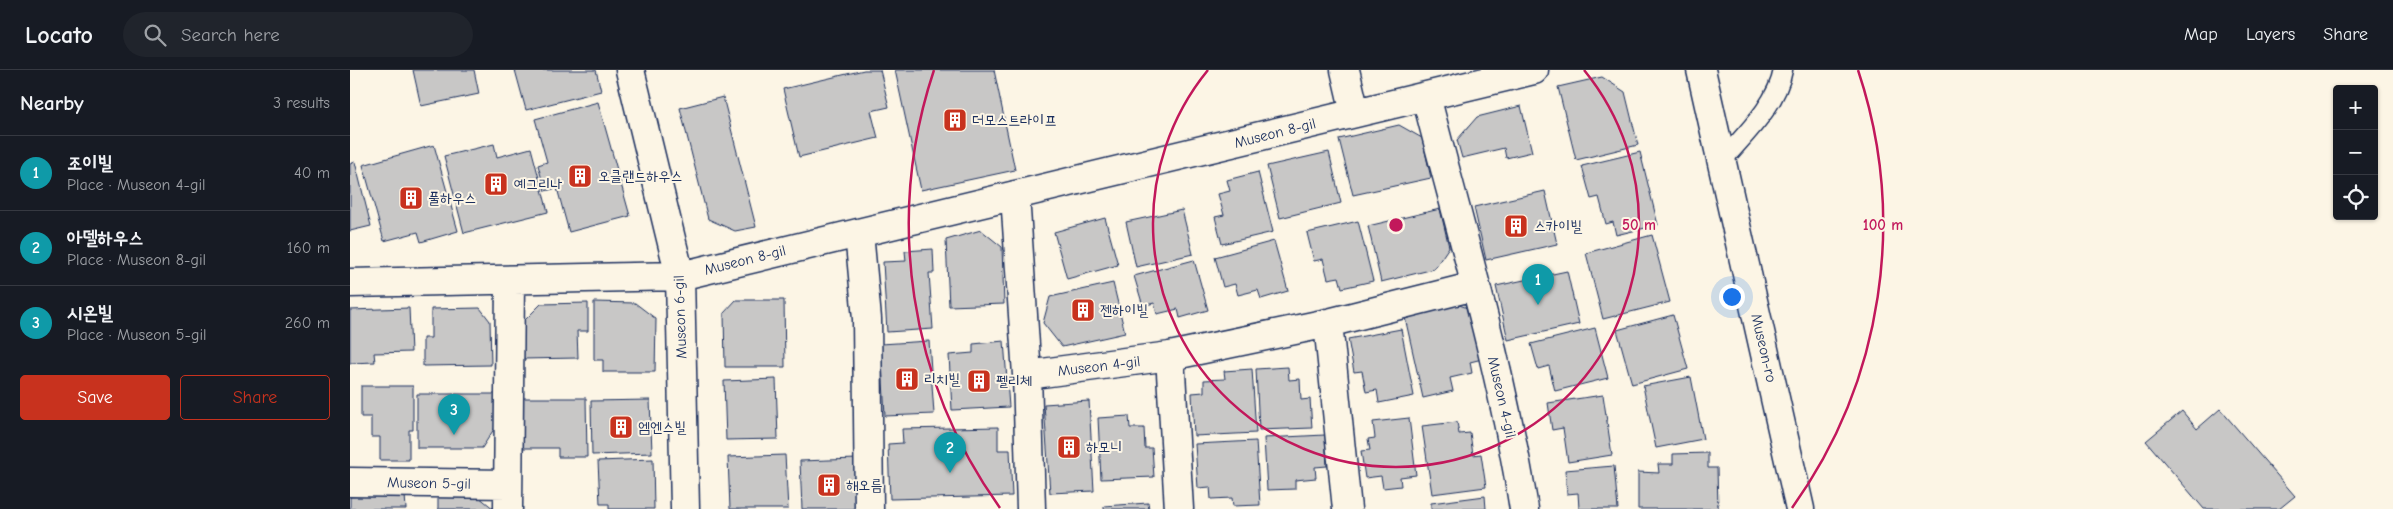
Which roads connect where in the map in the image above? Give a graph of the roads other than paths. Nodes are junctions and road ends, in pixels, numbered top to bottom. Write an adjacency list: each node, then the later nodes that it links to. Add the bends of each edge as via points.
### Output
1 (630, 70): 11 (street, Museon 6-gil)
2 (1345, 70): 7 (street)
3 (1534, 70): 6 (street, Museon 8-gil)
4 (1701, 70): 8 (street, Museon-ro)
5 (1783, 70): 8 (lane, via 1763,111)
6 (1426, 96): 7 (street, Museon 8-gil); 14 (street, Museon 4-gil)
7 (1356, 113): 9 (street, Museon 8-gil)
8 (1722, 161): 26 (street, Museon-ro)
9 (1015, 195): 10 (street, Museon 8-gil); 17 (street)
10 (859, 233): 11 (street, Museon 8-gil); 20 (street, via 867,319)
11 (680, 276): 12 (street, Museon 8-gil); 21 (street, Museon 6-gil)
12 (510, 280): 13 (street, Museon 8-gil); 19 (street)
13 (350, 283)
14 (1475, 286): 15 (street, Museon 4-gil); 25 (street, Museon 4-gil, via 1514,446)
15 (1328, 323): 16 (street, Museon 4-gil); 24 (street)
16 (1170, 356): 17 (street, Museon 4-gil); 23 (street)
17 (1027, 375): 22 (street)
18 (350, 482): 19 (street, Museon 5-gil)
19 (508, 497)
20 (869, 499)
21 (685, 509)
22 (1031, 509)
23 (1179, 509)
24 (1347, 509)
25 (1524, 509)
26 (1800, 509)

